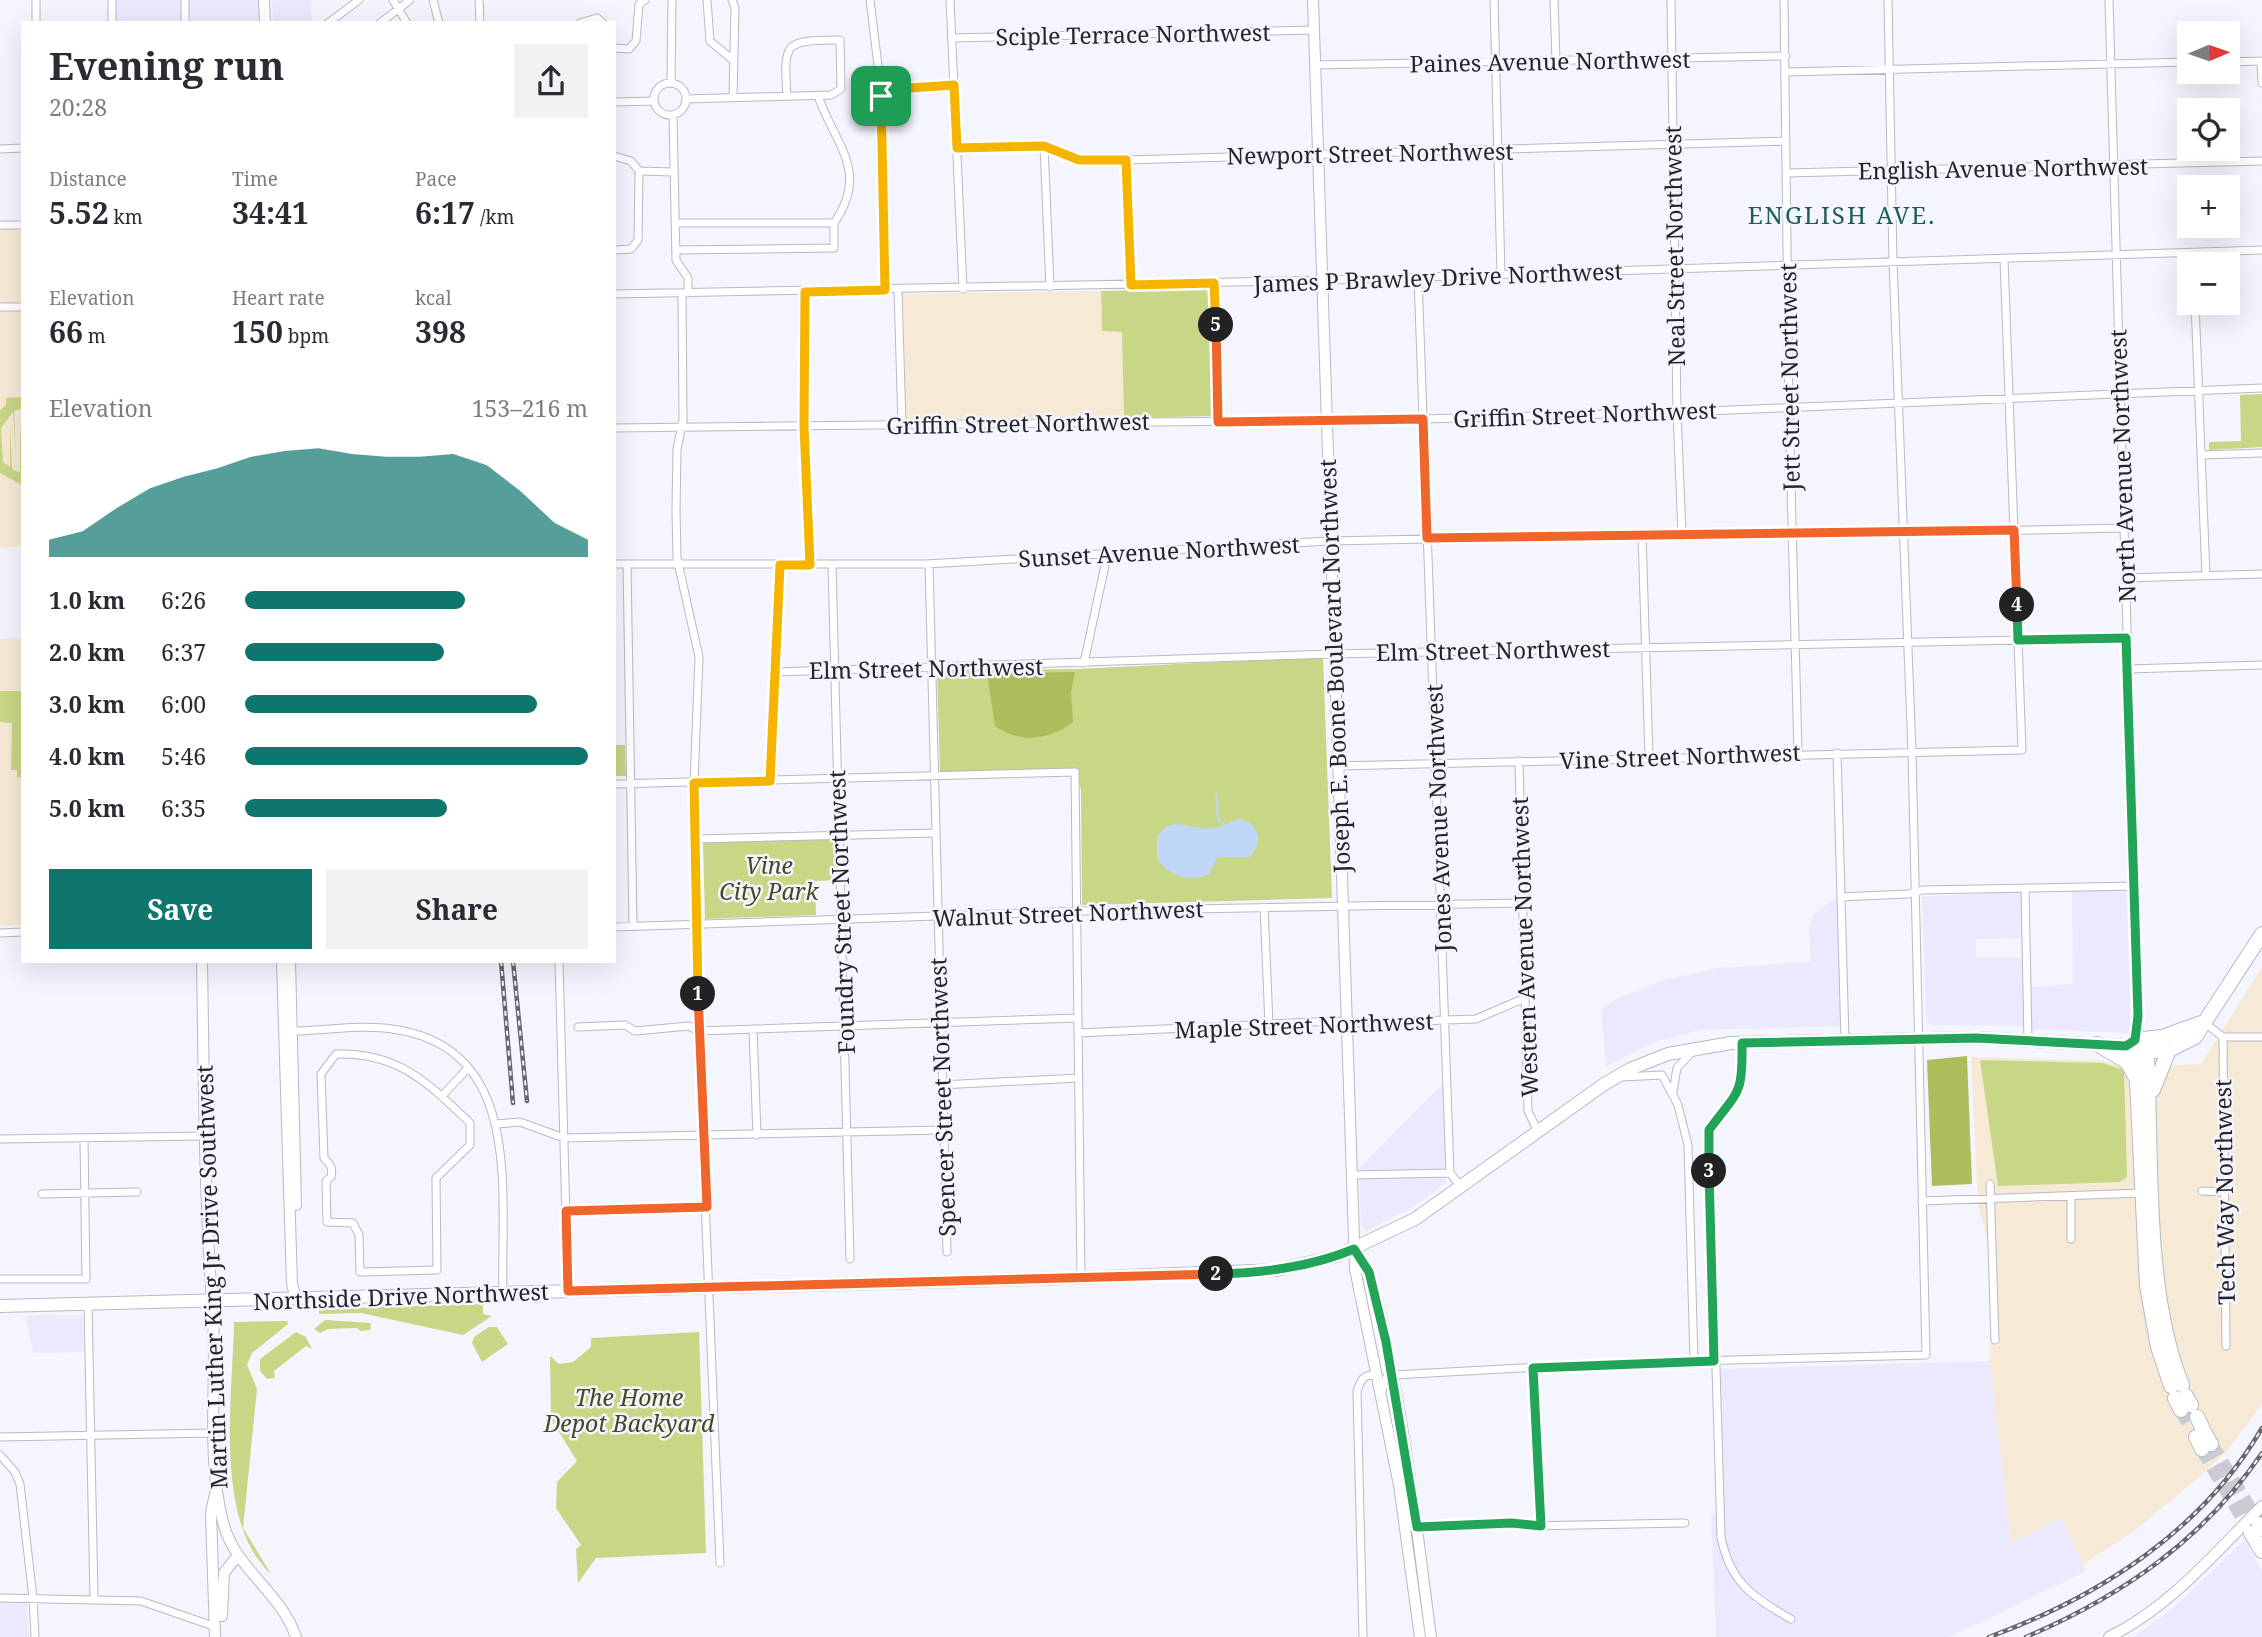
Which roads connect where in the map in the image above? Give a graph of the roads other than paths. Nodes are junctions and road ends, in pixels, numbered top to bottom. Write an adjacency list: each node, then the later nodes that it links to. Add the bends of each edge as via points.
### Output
1 (36, 0): 24 (street)
2 (112, 0): 25 (street)
3 (185, 0): 26 (street)
4 (264, 0): 27 (main road)
5 (359, 0): 28 (street)
6 (393, 0): 23 (street)
7 (410, 0): 23 (street)
8 (433, 0): 31 (street)
9 (479, 0): 32 (street)
10 (645, 0): 35 (street, via 639,4 636,41 629,49)
11 (671, 0): 48 (street)
12 (707, 0): 38 (street, via 710,41)
13 (732, 0): 38 (street)
14 (870, 0): 51 (street)
15 (950, 0): 34 (street)
16 (1313, 0): 33 (main road, Joseph E. Boone Boulevard Northwest)
17 (1494, 0): 41 (street)
18 (1554, 0): 39 (street)
19 (1671, 0): 37 (street, Neal Street Northwest)
20 (1784, 0): 36 (street, Jett Street Northwest)
21 (1888, 0): 46 (street)
22 (2109, 0): 44 (street, North Avenue Northwest)
23 (399, 8): 29 (street); 30 (street)
24 (36, 21)
25 (112, 21)
26 (185, 21)
27 (264, 21)
28 (331, 21)
29 (383, 21)
30 (406, 21)
31 (438, 21)
32 (480, 21)
33 (1314, 30): 34 (street, Sciple Terrace Northwest); 45 (main road, Joseph E. Boone Boulevard Northwest)
34 (952, 38): 50 (street)
35 (616, 48)
36 (1786, 56): 37 (street, Paines Avenue Northwest); 47 (street, Jett Street Northwest)
37 (1672, 58): 39 (street, Paines Avenue Northwest); 61 (street, Neal Street Northwest)
38 (733, 60): 54 (street)
39 (1556, 61): 41 (street, Paines Avenue Northwest)
40 (2262, 61): 43 (street); 49 (street)
41 (1495, 62): 45 (street, Paines Avenue Northwest); 65 (street)
42 (2177, 62): 44 (street)
43 (2240, 62)
44 (2111, 64): 46 (street); 70 (street, North Avenue Northwest)
45 (1315, 65): 66 (main road, Joseph E. Boone Boulevard Northwest)
46 (1889, 69): 47 (street); 73 (street)
47 (1786, 72): 59 (street, Jett Street Northwest)
48 (671, 83): 55 (street, via 682,89); 56 (street, via 659,87)
49 (2262, 83)
50 (954, 85): 51 (street); 63 (street)
51 (881, 90): 96 (street)
52 (787, 96): 53 (street); 53 (street, via 785,70 790,47 797,41 840,40 841,89); 54 (street)
53 (818, 96): 76 (street, via 847,156 851,180 846,205)
54 (733, 97): 55 (street)
55 (686, 99): 58 (street)
56 (654, 101): 57 (street); 58 (street, via 661,113)
57 (616, 102)
58 (673, 115): 72 (street)
59 (1786, 141): 61 (street, Newport Street Northwest); 74 (street, Jett Street Northwest)
60 (1044, 146): 63 (street, Newport Street Northwest); 68 (street, Newport Street Northwest, via 1079,160); 94 (street)
61 (1673, 146): 65 (street, Newport Street Northwest); 88 (street, Neal Street Northwest)
62 (21, 148): 64 (street)
63 (957, 148): 95 (street)
64 (0, 149)
65 (1498, 150): 66 (street, Newport Street Northwest); 89 (street)
66 (1318, 153): 68 (street, Newport Street Northwest); 91 (main road, Joseph E. Boone Boulevard Northwest)
67 (616, 157): 71 (street, via 631,161)
68 (1126, 160): 93 (street)
69 (2262, 161): 70 (street, English Avenue Northwest)
70 (2113, 165): 73 (street, English Avenue Northwest); 84 (street, North Avenue Northwest)
71 (639, 171): 72 (street); 79 (street, via 638,240 631,249)
72 (673, 172): 75 (street)
73 (1891, 172): 74 (street, English Avenue Northwest); 86 (street)
74 (1787, 173): 87 (street, Jett Street Northwest)
75 (675, 223): 76 (street); 80 (street)
76 (834, 223): 80 (street, via 834,248)
77 (0, 225): 78 (street)
78 (21, 225)
79 (616, 250)
80 (676, 250): 99 (street, via 676,260 688,278)
81 (2262, 250): 82 (street, James P Brawley Drive Northwest)
82 (2215, 252)
83 (2177, 253): 84 (street, James P Brawley Drive Northwest)
84 (2116, 255): 85 (street, James P Brawley Drive Northwest); 106 (street, North Avenue Northwest)
85 (2004, 259): 86 (street, James P Brawley Drive Northwest); 107 (street)
86 (1893, 262): 87 (street, James P Brawley Drive Northwest); 108 (street)
87 (1787, 266): 88 (street, James P Brawley Drive Northwest); 109 (street, Jett Street Northwest)
88 (1675, 270): 89 (street, James P Brawley Drive Northwest); 110 (street, Neal Street Northwest)
89 (1501, 275): 90 (street, James P Brawley Drive Northwest)
90 (1418, 278): 91 (street, James P Brawley Drive Northwest); 111 (street, Jones Avenue Northwest)
91 (1321, 280): 92 (street, James P Brawley Drive Northwest); 112 (main road, Joseph E. Boone Boulevard Northwest)
92 (1214, 283): 93 (street, James P Brawley Drive Northwest); 113 (street)
93 (1131, 285): 94 (street, James P Brawley Drive Northwest)
94 (1050, 287): 95 (street, James P Brawley Drive Northwest)
95 (963, 289): 97 (street, James P Brawley Drive Northwest)
96 (885, 290): 97 (street, James P Brawley Drive Northwest); 98 (street, James P Brawley Drive Northwest)
97 (898, 290): 114 (street)
98 (805, 292): 99 (street, James P Brawley Drive Northwest); 115 (street)
99 (685, 293): 100 (street, James P Brawley Drive Northwest); 116 (street)
100 (616, 294)
101 (0, 307): 102 (street)
102 (21, 307)
103 (2195, 315): 105 (street)
104 (2262, 388): 105 (street, Griffin Street Northwest)
105 (2199, 391): 106 (street, Griffin Street Northwest); 119 (street)
106 (2119, 395): 107 (street, Griffin Street Northwest); 120 (street, North Avenue Northwest)
107 (2009, 399): 108 (street, Griffin Street Northwest); 121 (street)
108 (1898, 404): 109 (street, Griffin Street Northwest); 123 (street)
109 (1789, 408): 110 (street, Griffin Street Northwest); 122 (street, Jett Street Northwest)
110 (1677, 412): 111 (street, Griffin Street Northwest); 124 (street, Neal Street Northwest)
111 (1423, 419): 112 (street, Griffin Street Northwest); 126 (street, Jones Avenue Northwest)
112 (1325, 421): 113 (street, Griffin Street Northwest); 127 (main road, Joseph E. Boone Boulevard Northwest)
113 (1218, 422): 114 (street, Griffin Street Northwest)
114 (902, 425): 115 (street, Griffin Street Northwest)
115 (804, 426): 116 (street, Griffin Street Northwest); 134 (street)
116 (680, 427): 117 (street, Griffin Street Northwest); 132 (street, via 675,475)
117 (616, 428)
118 (2262, 453): 119 (street)
119 (2203, 455): 137 (street)
120 (2123, 528): 121 (street, Sunset Avenue Northwest); 138 (street, North Avenue Northwest)
121 (2014, 530): 123 (street, Sunset Avenue Northwest); 140 (street)
122 (1792, 533): 123 (street, Sunset Avenue Northwest); 124 (street, Sunset Avenue Northwest); 142 (street, Jett Street Northwest)
123 (1903, 533): 141 (street)
124 (1682, 534): 125 (street, Sunset Avenue Northwest)
125 (1642, 535): 126 (street, Sunset Avenue Northwest); 143 (street)
126 (1427, 538): 127 (street, Sunset Avenue Northwest); 144 (street, Jones Avenue Northwest)
127 (1329, 541): 128 (street, Sunset Avenue Northwest); 145 (main road, Joseph E. Boone Boulevard Northwest)
128 (1107, 556): 131 (street, Sunset Avenue Northwest); 146 (street)
129 (616, 564): 130 (street, Sunset Avenue Northwest)
130 (627, 564): 132 (street, Sunset Avenue Northwest); 164 (street)
131 (929, 564): 135 (street, Sunset Avenue Northwest); 148 (street, Spencer Street Northwest)
132 (679, 565): 133 (street, Sunset Avenue Northwest); 162 (street, via 699,657)
133 (780, 565): 134 (street, Sunset Avenue Northwest); 151 (street)
134 (810, 565): 135 (street, Sunset Avenue Northwest)
135 (831, 565): 150 (street, Foundry Street Northwest)
136 (2262, 574): 137 (street)
137 (2206, 576): 138 (street)
138 (2126, 578): 139 (street, North Avenue Northwest)
139 (2126, 638): 140 (street, Elm Street Northwest); 149 (street, North Avenue Northwest)
140 (2018, 640): 141 (street, Elm Street Northwest); 153 (street, Vine Street Northwest, via 2022,750)
141 (1907, 643): 142 (street, Elm Street Northwest); 153 (street)
142 (1795, 645): 143 (street, Elm Street Northwest); 154 (street, Jett Street Northwest)
143 (1644, 646): 144 (street, Elm Street Northwest); 155 (street)
144 (1432, 653): 145 (street, Elm Street Northwest); 157 (street, Jones Avenue Northwest)
145 (1333, 654): 146 (street, Elm Street Northwest); 158 (main road, Joseph E. Boone Boulevard Northwest)
146 (1084, 663): 148 (street, Elm Street Northwest)
147 (2262, 664): 149 (street)
148 (932, 668): 150 (street, Elm Street Northwest); 159 (street, Spencer Street Northwest)
149 (2127, 668): 168 (street, North Avenue Northwest)
150 (834, 671): 151 (street, Elm Street Northwest); 160 (street, Foundry Street Northwest)
151 (775, 672): 161 (street)
152 (1836, 752): 153 (street, Vine Street Northwest); 154 (street, Vine Street Northwest); 171 (street)
153 (1912, 752): 170 (street)
154 (1798, 753): 155 (street, Vine Street Northwest)
155 (1649, 757): 156 (street, Vine Street Northwest)
156 (1519, 761): 157 (street, Vine Street Northwest); 172 (street, Western Avenue Northwest)
157 (1436, 763): 158 (street, Vine Street Northwest); 173 (street, Jones Avenue Northwest)
158 (1337, 766): 174 (main road, Joseph E. Boone Boulevard Northwest)
159 (934, 777): 160 (street); 165 (street, Spencer Street Northwest); 176 (street, via 1075,772)
160 (837, 779): 161 (street); 166 (street, Foundry Street Northwest)
161 (770, 781): 162 (street)
162 (694, 783): 164 (street); 167 (street)
163 (616, 784): 164 (street)
164 (629, 784): 180 (street)
165 (935, 833): 166 (street); 177 (street, Spencer Street Northwest)
166 (839, 835): 167 (street); 178 (street, Foundry Street Northwest)
167 (696, 839): 179 (street)
168 (2134, 886): 169 (street); 209 (street, North Avenue Northwest)
169 (2025, 888): 170 (street); 206 (street)
170 (1915, 892): 171 (street); 204 (street)
171 (1841, 897): 205 (street)
172 (1522, 903): 173 (street, Walnut Street Northwest); 189 (street, Western Avenue Northwest)
173 (1441, 905): 174 (street, Walnut Street Northwest); 191 (street, Jones Avenue Northwest)
174 (1342, 906): 175 (street, Walnut Street Northwest); 192 (main road, Joseph E. Boone Boulevard Northwest)
175 (1264, 907): 176 (street, Walnut Street Northwest); 195 (street)
176 (1076, 912): 177 (street, Walnut Street Northwest); 190 (street)
177 (937, 917): 178 (street, Walnut Street Northwest); 194 (street, Spencer Street Northwest)
178 (841, 921): 179 (street, Walnut Street Northwest); 196 (street, Foundry Street Northwest)
179 (698, 924): 180 (street, Walnut Street Northwest); 200 (street)
180 (633, 926): 181 (street, Walnut Street Northwest)
181 (616, 927)
182 (21, 932): 183 (street)
183 (0, 933)
184 (2262, 934): 193 (highway, Northside Drive Northwest)
185 (202, 963): 225 (main road, Martin Luther King Jr Drive Southwest)
186 (282, 963): 199 (main road)
187 (290, 963): 199 (main road)
188 (559, 963): 227 (street)
189 (1525, 999): 191 (street, Maple Street Northwest, via 1487,1017); 222 (street, Western Avenue Northwest, via 1528,1111)
190 (1078, 1017): 194 (street); 201 (street)
191 (1445, 1021): 192 (street, Maple Street Northwest); 230 (street, Jones Avenue Northwest)
192 (1346, 1022): 195 (street, Maple Street Northwest); 231 (main road, Joseph E. Boone Boulevard Northwest)
193 (2204, 1022): 202 (street); 209 (highway, Northside Drive Northwest); 211 (highway, Northside Drive Northwest, via 2195,1037)
194 (939, 1023): 196 (street); 216 (street, Spencer Street Northwest)
195 (1269, 1024): 201 (street, Maple Street Northwest)
196 (844, 1026): 198 (street); 223 (street, Foundry Street Northwest)
197 (578, 1027): 200 (street, via 625,1026 635,1031 689,1026)
198 (754, 1029): 200 (street); 224 (street)
199 (286, 1031): 212 (street, via 392,1029 440,1045); 254 (main road)
200 (698, 1031): 226 (street)
201 (1078, 1033): 213 (street)
202 (2223, 1037): 203 (street); 236 (street, Tech Way Northwest)
203 (2262, 1037)
204 (1918, 1039): 205 (main road, Northside Drive Northwest); 206 (main road, Northside Drive Northwest); 242 (street)
205 (1845, 1040): 207 (main road, Northside Drive Northwest)
206 (2028, 1040): 208 (main road, Northside Drive Northwest)
207 (1742, 1043): 210 (main road, Northside Drive Northwest); 261 (street, via 1742,1083 1709,1130)
208 (2097, 1044): 209 (main road, Northside Drive Northwest); 215 (highway, via 2127,1062)
209 (2138, 1046): 211 (highway, Northside Drive Northwest); 215 (highway, North Avenue Northwest); 219 (highway, North Avenue Northwest)
210 (1699, 1047): 214 (main road, Northside Drive Northwest, via 1650,1060); 217 (street, via 1677,1068)
211 (2169, 1050): 219 (highway)
212 (468, 1068): 218 (street); 220 (street, via 484,1089)
213 (1078, 1078): 216 (street); 249 (street)
214 (1616, 1078): 217 (street, via 1657,1073); 222 (main road, Northside Drive Northwest)
215 (2137, 1079): 238 (highway, North Avenue Northwest)
216 (941, 1085): 221 (street, Spencer Street Northwest)
217 (1673, 1092): 260 (street, via 1688,1144)
218 (442, 1096): 218 (street, via 470,1123 471,1130 470,1144 436,1178 437,1270 359,1272 359,1235 353,1223 327,1222 326,1181 332,1171 324,1158 321,1074 336,1054 386,1059)
219 (2149, 1108): 238 (highway, North Avenue Northwest)
220 (498, 1124): 227 (street, via 520,1122); 253 (street)
221 (944, 1130): 223 (street); 247 (street, Spencer Street Northwest)
222 (1538, 1132): 233 (main road, Northside Drive Northwest)
223 (846, 1133): 224 (street); 248 (street, Foundry Street Northwest)
224 (757, 1135): 226 (street)
225 (205, 1136): 229 (street); 255 (main road, Martin Luther King Jr Drive Southwest)
226 (704, 1136): 227 (street); 243 (street)
227 (564, 1138): 244 (street)
228 (0, 1139): 229 (street)
229 (84, 1139): 237 (street)
230 (1450, 1173): 231 (street); 233 (street)
231 (1351, 1175): 246 (main road, Joseph E. Boone Boulevard Northwest)
232 (1990, 1184): 241 (street)
233 (1462, 1188): 246 (main road, Northside Drive Northwest, via 1415,1219)
234 (2202, 1191): 236 (street)
235 (137, 1192): 237 (street)
236 (2225, 1192): 259 (street, Tech Way Northwest)
237 (84, 1193): 239 (street); 250 (street, via 86,1279)
238 (2148, 1193): 240 (street); 266 (highway, North Avenue Northwest, via 2149,1307)
239 (42, 1194)
240 (2071, 1196): 241 (street); 245 (street)
241 (1991, 1199): 242 (street); 258 (street)
242 (1922, 1201): 261 (street, via 1926,1355)
243 (707, 1207): 244 (street); 251 (street)
244 (566, 1211): 252 (street)
245 (2071, 1239)
246 (1354, 1249): 249 (main road, Northside Drive Northwest, via 1277,1270); 263 (main road, via 1369,1272); 264 (main road, Joseph E. Boone Boulevard Northwest)
247 (947, 1252)
248 (850, 1259)
249 (1081, 1278): 251 (main road, Northside Drive Northwest)
250 (0, 1279)
251 (710, 1288): 252 (main road, Northside Drive Northwest); 279 (street)
252 (568, 1291): 253 (main road, Northside Drive Northwest)
253 (503, 1293): 254 (main road, Northside Drive Northwest)
254 (295, 1295): 255 (main road, Northside Drive Northwest)
255 (211, 1301): 256 (main road, Northside Drive Northwest); 267 (main road, Martin Luther King Jr Drive Southwest)
256 (88, 1304): 257 (main road, Northside Drive Northwest); 268 (street)
257 (0, 1306)
258 (1995, 1340)
259 (2226, 1346)
260 (1693, 1361): 261 (street); 262 (street)
261 (1714, 1361): 283 (street, via 1725,1555 1731,1570 1751,1593)
262 (1533, 1368): 263 (street); 274 (street)
263 (1393, 1374): 265 (street, via 1382,1385); 275 (main road)
264 (1375, 1375): 265 (main road, Joseph E. Boone Boulevard Northwest); 287 (street, via 1362,1378 1357,1391)
265 (1382, 1403): 275 (main road, Joseph E. Boone Boulevard Northwest)
266 (2191, 1417)
267 (215, 1433): 268 (street); 271 (main road, Martin Luther King Jr Drive Southwest)
268 (90, 1435): 269 (street); 282 (street)
269 (0, 1437)
270 (0, 1455): 281 (street, via 20,1484)
271 (216, 1492): 278 (main road, Martin Luther King Jr Drive Southwest, via 225,1532); 284 (main road, via 211,1512)
272 (2262, 1506): 276 (main road)
273 (1685, 1523): 274 (street)
274 (1541, 1526): 275 (street)
275 (1411, 1527): 288 (main road); 289 (main road)
276 (2253, 1529): 277 (highway); 290 (main road, via 2151,1612)
277 (2262, 1551)
278 (238, 1555): 284 (main road, via 224,1573 223,1615); 286 (main road, Martin Luther King Jr Drive Southwest, via 280,1604)
279 (720, 1563)
280 (0, 1598): 281 (street)
281 (33, 1598): 282 (street); 285 (street)
282 (94, 1598): 284 (street, via 141,1601)
283 (1791, 1619)
284 (216, 1632)
285 (35, 1637)
286 (296, 1637)
287 (1363, 1637)
288 (1420, 1637)
289 (1431, 1637)
290 (2109, 1637)

